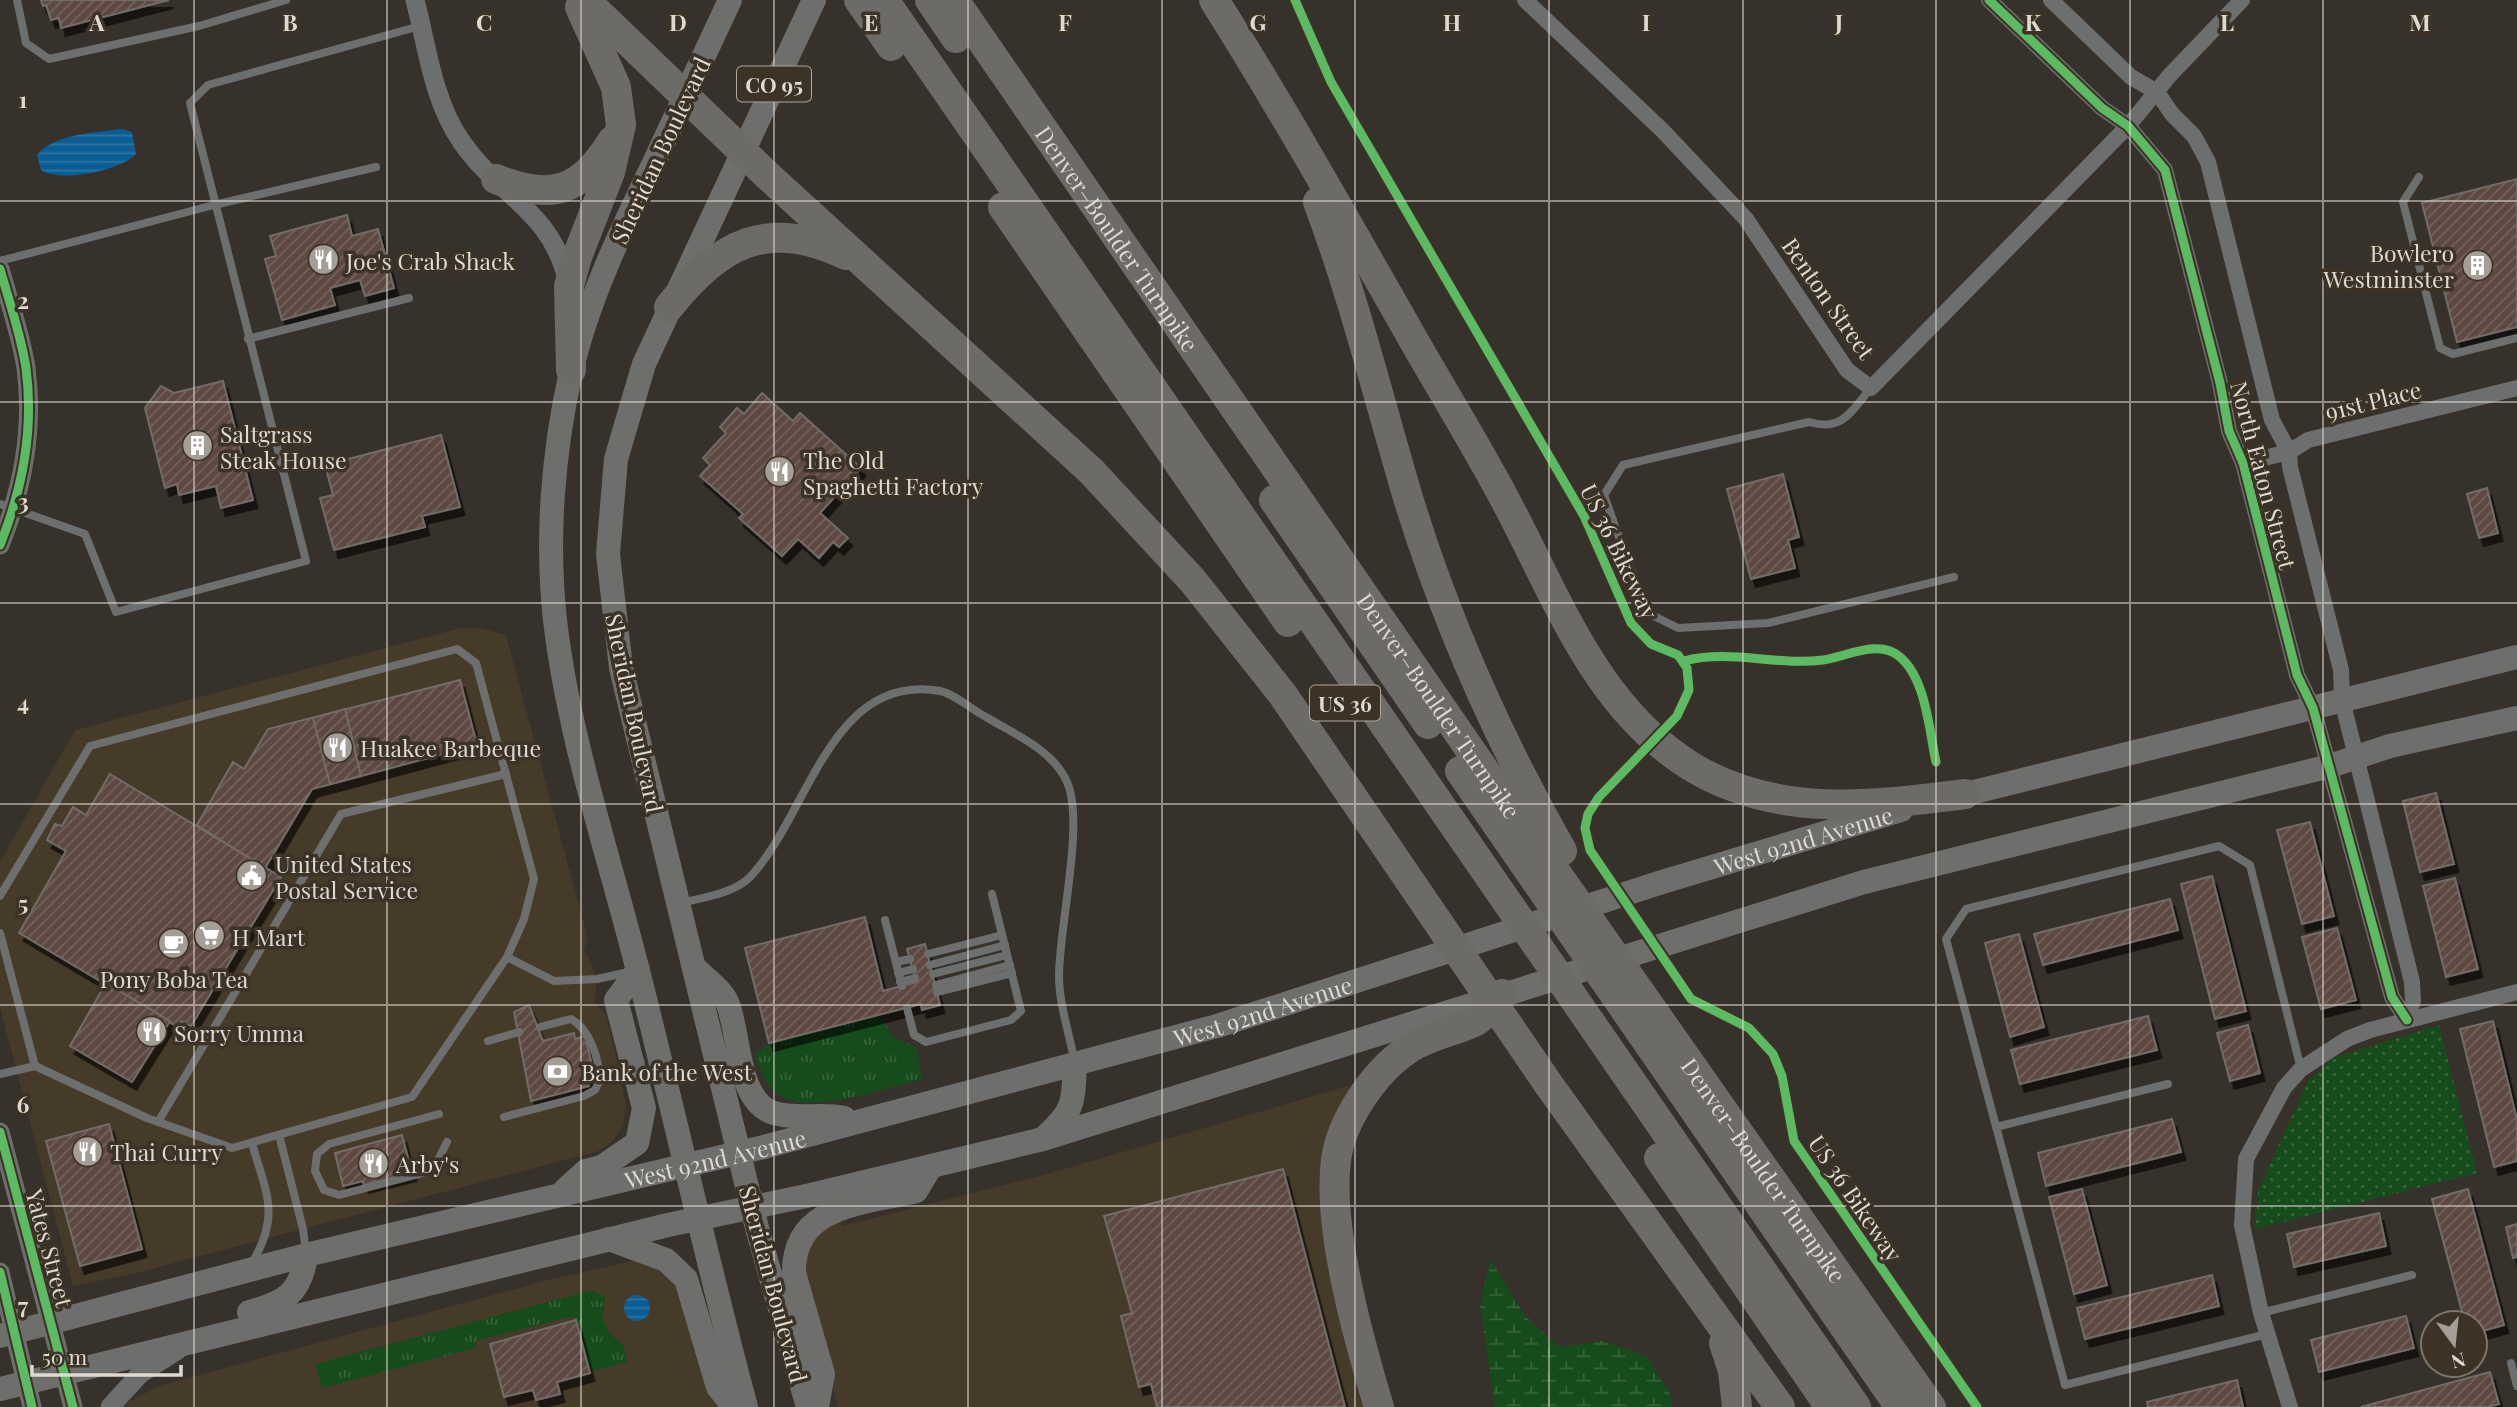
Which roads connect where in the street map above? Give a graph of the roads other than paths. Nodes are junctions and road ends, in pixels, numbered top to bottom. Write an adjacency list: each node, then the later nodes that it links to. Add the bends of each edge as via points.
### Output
1 (17, 0): 2 (lane, via 26,43 49,59 199,26)
2 (286, 0)
3 (415, 0): 17 (street)
4 (577, 0): 21 (highway, via 612,74)
5 (585, 0): 20 (highway)
6 (730, 0): 20 (main road, Sheridan Boulevard)
7 (859, 0): 123 (highway, US 36)
8 (884, 0): 124 (highway)
9 (930, 0): 125 (highway)
10 (954, 0): 75 (highway, Denver–Boulder Turnpike)
11 (1214, 0): 18 (highway)
12 (1525, 0): 37 (street, Benton Street, via 1663,131 1746,219 1847,370)
13 (1989, 0): 22 (street, North Eaton Street, via 2102,108)
14 (2051, 0): 19 (street, North Eaton Street, via 2132,77)
15 (2242, 0): 19 (street, Benton Street)
16 (810, 9): 23 (main road, Sheridan Boulevard / CO 95)
17 (421, 26): 26 (street, via 452,128); 27 (lane, via 208,85 190,103)
18 (1247, 54): 51 (highway, via 1503,496 1585,655 1623,709 1650,736 1692,766 1737,789 1778,801 1862,805); 75 (highway, via 1291,139 1327,227 1410,503 1469,667 1548,826)
19 (2157, 92): 22 (street, Benton Street); 39 (street, North Eaton Street, via 2194,136 2208,162 2272,420)
20 (686, 94): 23 (highway); 36 (main road, Sheridan Boulevard, via 612,251)
21 (621, 125): 26 (highway, via 599,162 567,187 531,191); 31 (highway, via 610,172)
22 (2128, 126): 37 (street, Benton Street); 40 (street, North Eaton Street, via 2165,170 2228,428)
23 (743, 152): 29 (highway); 33 (main road, Sheridan Boulevard)
24 (376, 167): 27 (lane)
25 (2419, 177): 34 (lane, via 2403,202 2440,348 2453,354)
26 (495, 179): 31 (street, via 549,233)
27 (214, 205): 28 (lane); 35 (lane)
28 (0, 261)
29 (862, 262): 33 (highway, via 802,240 756,240 715,258); 104 (highway, via 1091,471 1224,618 1340,775)
30 (0, 269): 41 (street, via 26,364 30,402 25,459)
31 (569, 286): 36 (highway)
32 (409, 298): 35 (lane)
33 (669, 307): 54 (main road, Sheridan Boulevard, via 644,364 616,459 608,554 621,667)
34 (2517, 338)
35 (248, 339): 41 (lane, via 306,561 116,612 85,534)
36 (571, 370): 66 (main road, Sheridan Boulevard, via 554,492 555,620 579,749)
37 (1871, 388): 43 (lane, via 1836,425 1809,422 1623,465 1604,495 1630,568 1652,615 1678,628 1768,623)
38 (2517, 388): 39 (street, 91st Place, via 2308,440)
39 (2289, 452): 40 (street, 91st Place); 45 (street, North Eaton Street, via 2341,670)
40 (2243, 463): 46 (street, North Eaton Street, via 2297,675)
41 (7, 507): 42 (street)
42 (0, 545)
43 (1954, 577)
44 (2517, 657): 45 (main road, West 92nd Avenue)
45 (2342, 700): 46 (main road, West 92nd Avenue); 48 (street, North Eaton Street)
46 (2313, 708): 49 (street, North Eaton Street); 51 (main road, West 92nd Avenue)
47 (2517, 718): 48 (main road, via 2390,746)
48 (2356, 759): 49 (main road); 72 (street, North Eaton Street, via 2412,982)
49 (2330, 766): 70 (main road, via 1926,865); 72 (street, North Eaton Street, via 2392,997)
50 (506, 774): 53 (lane, via 476,663 457,649 90,746); 61 (lane, via 534,879 524,919); 85 (lane, via 341,814)
51 (1965, 794): 77 (main road, West 92nd Avenue, via 1838,827 1217,1026)
52 (992, 894): 57 (lane)
53 (0, 895)
54 (678, 904): 64 (main road, Sheridan Boulevard); 77 (lane, via 748,879 773,846 846,722 870,702 901,691 942,691 1046,753 1067,782 1074,819 1059,978)
55 (885, 920): 63 (lane)
56 (0, 933): 78 (lane)
57 (1002, 935): 58 (lane); 59 (lane)
58 (1005, 945): 60 (lane); 60 (lane, via 932,969)
59 (928, 954)
60 (1007, 955): 65 (lane)
61 (507, 957): 66 (lane, via 554,981 597,979); 88 (lane, via 412,1097)
62 (910, 959): 63 (lane)
63 (896, 962): 67 (lane, via 900,980)
64 (696, 969): 84 (main road, via 727,1001 749,1087 771,1113 794,1117 829,1114); 92 (main road, Sheridan Boulevard)
65 (1011, 969): 68 (lane); 71 (lane, via 1021,1011 1011,1020 926,1042 914,1035)
66 (638, 970): 93 (main road, Sheridan Boulevard); 95 (main road, via 617,1000 644,1108 637,1143 602,1167 586,1171)
67 (914, 974)
68 (936, 989)
69 (2517, 992): 72 (street)
70 (1502, 994): 89 (main road); 120 (highway, via 1478,1020 1406,1050 1385,1070 1359,1105 1336,1157 1334,1180 1343,1258)
71 (907, 1008)
72 (2407, 1020): 79 (street, via 2347,1039)
73 (540, 1027): 83 (lane, via 571,1019 579,1023 588,1035 599,1082 584,1096)
74 (519, 1032): 76 (lane)
75 (1671, 1035): 126 (highway, Denver–Boulder Turnpike)
76 (488, 1041)
77 (1075, 1064): 84 (main road, West 92nd Avenue); 89 (main road, via 1067,1117)
78 (35, 1066): 80 (lane); 85 (lane)
79 (2301, 1069): 86 (lane, via 2250,865 2219,846 1966,909 1946,939); 103 (street, via 2284,1088 2246,1160 2242,1225)
80 (0, 1074)
81 (2168, 1084): 86 (lane)
82 (439, 1114): 90 (lane, via 329,1144 317,1154 317,1178 324,1190 339,1195 420,1174 433,1167)
83 (504, 1117)
84 (862, 1121): 92 (main road, West 92nd Avenue)
85 (158, 1122): 91 (lane, via 232,1148)
86 (1996, 1127): 106 (lane, via 2065,1385)
87 (0, 1132): 105 (street, Yates Street)
88 (279, 1135): 91 (lane); 99 (lane)
89 (1043, 1139): 94 (main road)
90 (447, 1142)
91 (252, 1143): 100 (lane, via 270,1209 266,1239)
92 (738, 1153): 93 (main road, West 92nd Avenue); 96 (main road, Sheridan Boulevard)
93 (685, 1165): 95 (main road, West 92nd Avenue); 97 (main road, Sheridan Boulevard)
94 (931, 1166): 96 (main road); 119 (main road, via 916,1191 836,1210 800,1237 794,1273 823,1374)
95 (560, 1195): 99 (main road, West 92nd Avenue)
96 (752, 1206): 97 (main road); 118 (main road, Sheridan Boulevard)
97 (697, 1218): 98 (main road); 117 (main road, Sheridan Boulevard)
98 (609, 1239): 108 (main road); 116 (main road, via 666,1260 686,1279 718,1387)
99 (306, 1255): 100 (main road, West 92nd Avenue); 108 (main road, via 295,1290 276,1305 206,1324)
100 (247, 1271): 105 (main road, West 92nd Avenue)
101 (0, 1272): 107 (street)
102 (2412, 1275): 103 (lane)
103 (2261, 1313): 106 (street)
104 (1715, 1320): 121 (highway, via 1729,1356); 122 (highway)
105 (50, 1323): 107 (main road, West 92nd Avenue); 110 (street, Yates Street)
106 (2267, 1334): 127 (street)
107 (7, 1335): 113 (street)
108 (188, 1343): 110 (main road); 115 (street, via 139,1374)
109 (2511, 1363): 111 (lane)
110 (64, 1374): 113 (main road); 114 (street, Yates Street)
111 (2517, 1386)
112 (0, 1389): 113 (main road)
113 (30, 1395)
114 (73, 1407)
115 (110, 1407)
116 (734, 1407)
117 (746, 1407)
118 (808, 1407)
119 (817, 1407)
120 (1379, 1407)
121 (1737, 1407)
122 (1780, 1407)
123 (1830, 1407)
124 (1856, 1407)
125 (1900, 1407)
126 (1931, 1407)
127 (2290, 1407)

